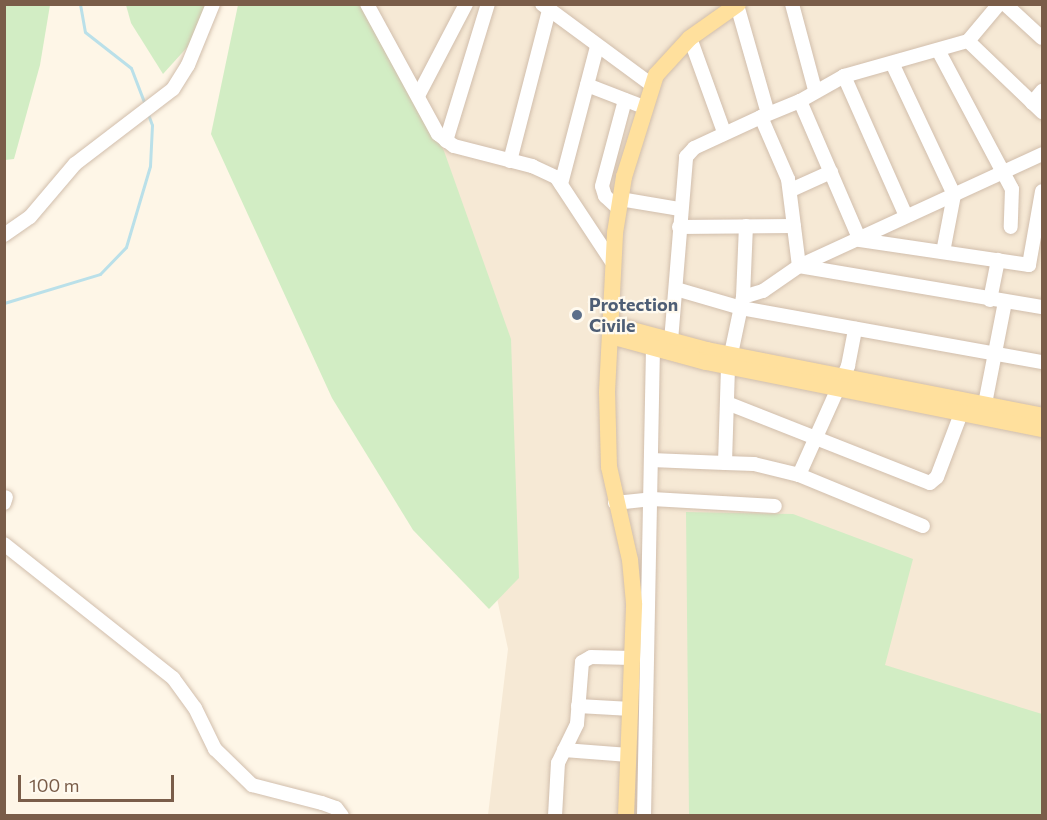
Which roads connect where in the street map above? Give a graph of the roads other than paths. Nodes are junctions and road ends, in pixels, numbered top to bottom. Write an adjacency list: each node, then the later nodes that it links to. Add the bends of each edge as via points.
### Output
1 (213, 4): 45 (street, via 188,65 166,95 75,164 30,217)
2 (367, 4): 21 (street)
3 (466, 4): 21 (street)
4 (488, 4): 29 (street)
5 (792, 4): 19 (street)
6 (999, 4): 12 (street)
7 (1005, 4): 11 (street)
8 (737, 5): 10 (main road); 27 (street)
9 (546, 7): 13 (street); 31 (street)
10 (690, 38): 17 (main road, via 669,56); 28 (street)
11 (1042, 38)
12 (968, 41): 14 (street); 24 (street)
13 (597, 47): 17 (street); 18 (street)
14 (938, 50): 15 (street); 33 (street)
15 (891, 63): 16 (street); 37 (street)
16 (844, 76): 19 (street); 40 (street)
17 (652, 84): 25 (main road)
18 (587, 85): 22 (street); 34 (street)
19 (814, 90): 23 (street)
20 (1042, 92): 24 (street)
21 (418, 94): 29 (street)
22 (625, 100): 25 (street); 38 (street, via 602,186 605,196)
23 (800, 101): 27 (street); 32 (street)
24 (1032, 103): 26 (street)
25 (644, 107): 38 (main road)
26 (1042, 112)
27 (765, 115): 28 (street); 35 (street)
28 (724, 132): 39 (street, via 687,154)
29 (446, 141): 31 (street)
30 (1042, 154): 33 (street)
31 (510, 161): 34 (street, via 550,173)
32 (831, 172): 35 (street); 46 (street)
33 (1002, 172): 37 (street); 44 (street, via 1013,195)
34 (561, 184): 49 (street)
35 (791, 190): 43 (street)
36 (1042, 191): 51 (street)
37 (954, 195): 40 (street); 47 (street)
38 (619, 204): 39 (street); 49 (main road)
39 (680, 209): 41 (street)
40 (906, 216): 46 (street)
41 (680, 226): 42 (street); 52 (street)
42 (746, 226): 43 (street); 54 (street)
43 (794, 226): 50 (street)
44 (1011, 228)
45 (4, 235)
46 (860, 240): 47 (street); 50 (street)
47 (943, 252): 48 (street)
48 (998, 260): 51 (street); 53 (street)
49 (612, 262): 58 (main road)
50 (798, 266): 53 (street); 54 (street)
51 (1036, 266)
52 (676, 289): 54 (street); 59 (street)
53 (990, 300): 55 (street)
54 (742, 302): 57 (street); 63 (street)
55 (1005, 302): 56 (street); 62 (street)
56 (1042, 307)
57 (855, 329): 62 (street); 65 (street)
58 (611, 330): 59 (main road); 60 (main road); 76 (main road, via 608,432)
59 (671, 341): 61 (main road)
60 (653, 349): 61 (main road); 72 (street)
61 (706, 356): 63 (main road)
62 (997, 356): 64 (street); 68 (street)
63 (730, 361): 65 (main road); 66 (street)
64 (1042, 362)
65 (840, 381): 67 (main road); 71 (street)
66 (727, 403): 71 (street); 73 (street)
67 (964, 406): 68 (main road); 71 (street, via 937,477 930,483)
68 (984, 411): 69 (main road); 70 (main road)
69 (1042, 416)
70 (1042, 429)
71 (813, 436): 74 (street)
72 (651, 460): 73 (street); 75 (street)
73 (725, 463): 74 (street, via 754,464)
74 (799, 475): 78 (street)
75 (652, 499): 76 (street); 77 (street); 80 (street)
76 (615, 503): 80 (main road, via 630,560)
77 (775, 506)
78 (923, 526)
79 (4, 544): 86 (street, via 172,678 195,708 215,749 247,782 265,791 336,808)
80 (640, 624): 81 (main road); 89 (street)
81 (633, 658): 82 (street, via 583,660); 83 (main road)
82 (578, 706): 83 (street); 84 (street, via 576,729)
83 (631, 710): 85 (main road)
84 (564, 750): 85 (street); 87 (street, via 557,772)
85 (629, 755): 88 (main road)
86 (342, 816)
87 (555, 816)
88 (626, 816)
89 (644, 816)

